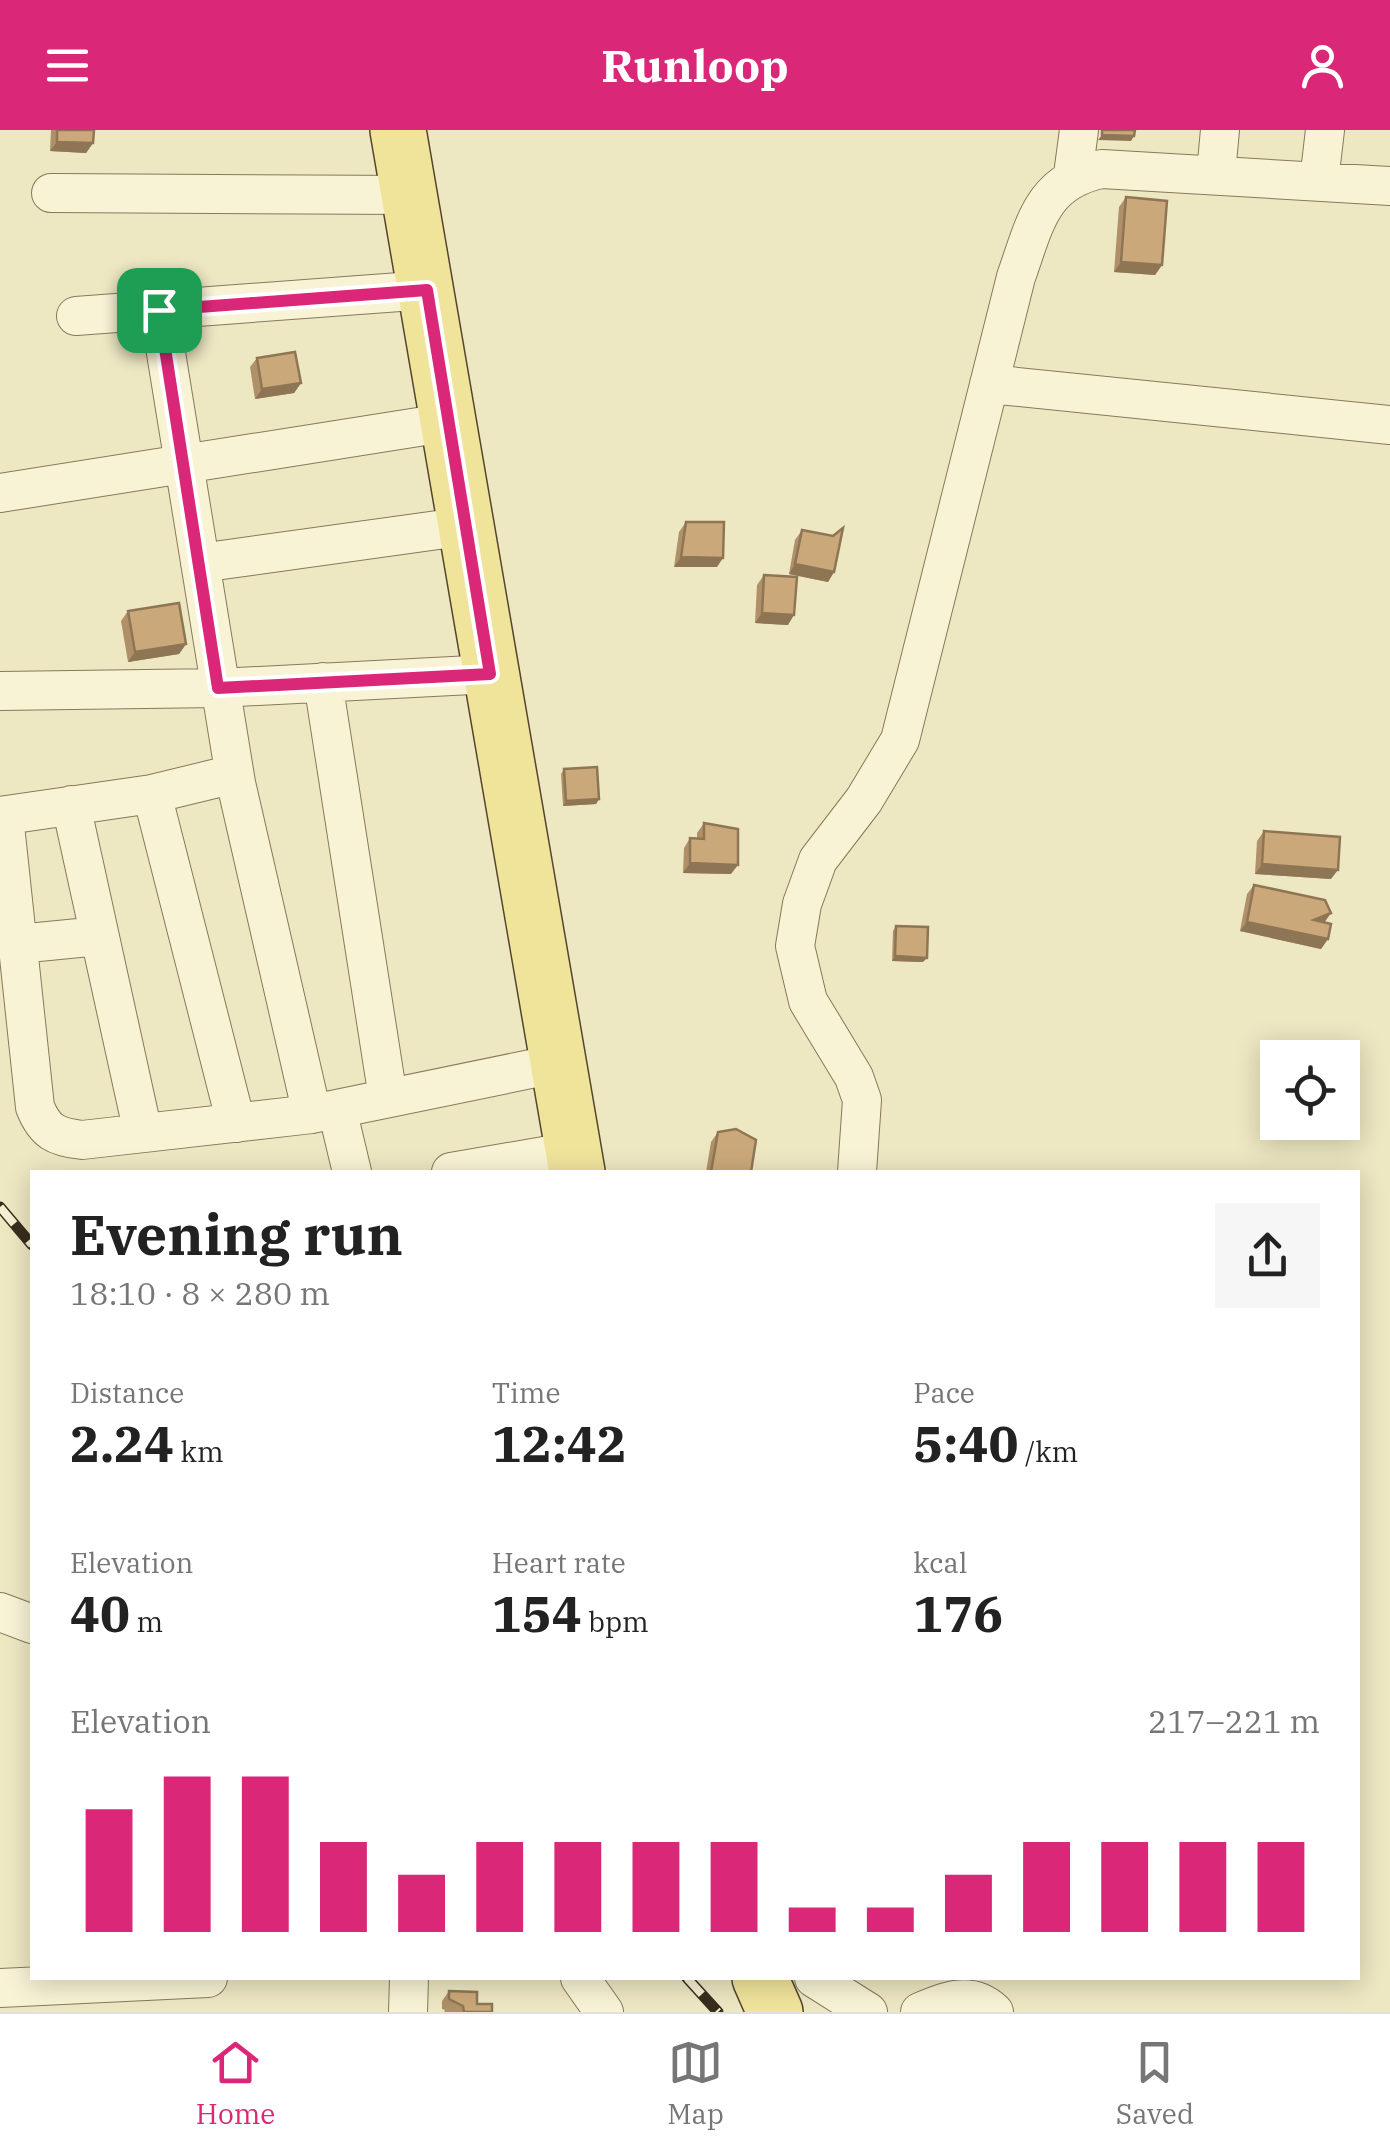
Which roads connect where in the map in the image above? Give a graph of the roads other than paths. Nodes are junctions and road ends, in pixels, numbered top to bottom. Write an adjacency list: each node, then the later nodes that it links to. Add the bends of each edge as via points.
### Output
1 (398, 130): 10 (main road)
2 (1079, 130): 6 (street)
3 (1220, 130): 5 (street)
4 (1325, 130): 7 (street)
5 (1216, 173): 6 (street); 7 (street)
6 (1073, 174): 14 (street, via 1054,189 1036,221)
7 (1319, 181): 8 (street)
8 (1390, 186)
9 (51, 192): 10 (street)
10 (410, 195): 11 (main road)
11 (427, 290): 12 (street); 15 (main road)
12 (159, 310): 13 (street); 17 (street)
13 (76, 316)
14 (989, 384): 16 (street); 39 (street, via 900,740 818,860 802,904 795,946 808,1000 862,1100)
15 (450, 422): 17 (street); 19 (main road)
16 (1390, 425)
17 (185, 464): 18 (street); 20 (street)
18 (0, 493)
19 (467, 526): 20 (street); 21 (main road)
20 (200, 562): 23 (street)
21 (490, 674): 22 (street); 31 (main road)
22 (323, 682): 23 (street); 32 (street)
23 (218, 688): 24 (street); 25 (street)
24 (0, 691)
25 (234, 774): 26 (street); 33 (street)
26 (152, 794): 27 (street); 34 (street)
27 (71, 805): 28 (street); 29 (street)
28 (2, 816): 30 (street)
29 (100, 936): 30 (street); 35 (street)
30 (18, 944): 35 (street, via 42,1125 56,1137 82,1140)
31 (560, 1062): 32 (street); 36 (main road)
32 (388, 1098): 33 (street)
33 (325, 1111): 34 (street); 37 (street)
34 (236, 1122): 35 (street)
35 (143, 1134)
36 (575, 1162): 38 (street)
37 (351, 1170)
38 (476, 1170)
39 (857, 1170)
40 (0, 1612): 41 (street)
41 (30, 1623)
42 (140, 1980): 46 (street)
43 (409, 1980): 48 (street)
44 (761, 1980): 49 (main road)
45 (817, 1980): 50 (street)
46 (72, 1982): 47 (street)
47 (0, 1988)
48 (408, 2012)
49 (775, 2012)
50 (868, 2012)
51 (920, 2012): 52 (street, via 969,1998)
52 (994, 2012)

